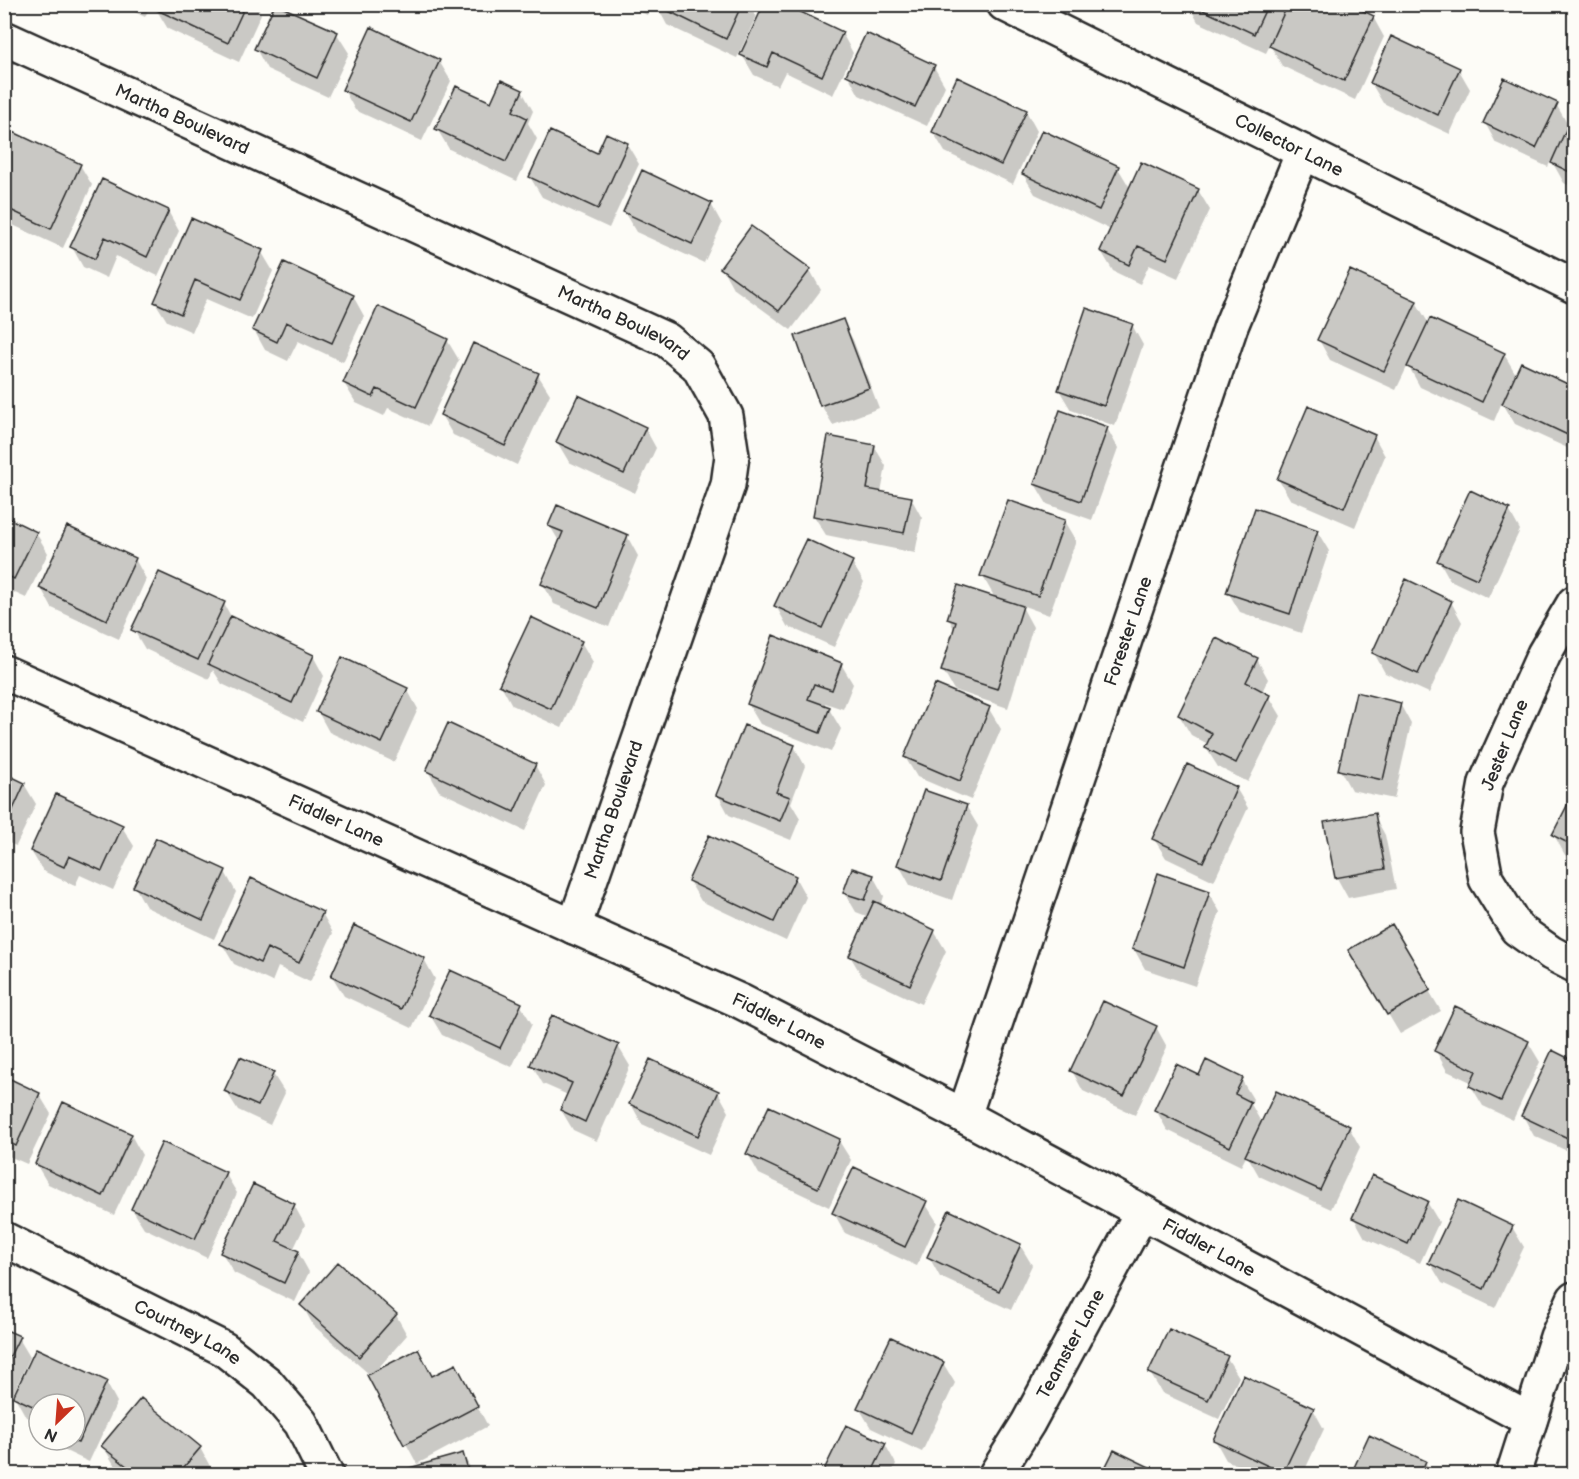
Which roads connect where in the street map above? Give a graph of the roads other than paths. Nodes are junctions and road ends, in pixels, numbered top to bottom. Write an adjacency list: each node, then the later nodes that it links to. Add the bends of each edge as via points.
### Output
1 (1004, 4): 3 (street, Collector Lane)
2 (4, 38): 7 (street, Martha Boulevard, via 667,340 698,366 726,417 732,456 728,485)
3 (1303, 152): 4 (street, Collector Lane); 9 (street, Forester Lane, via 1231,326)
4 (1575, 286)
5 (1575, 603): 8 (street, Jester Lane, via 1544,654 1486,783 1478,832 1486,879 1517,929)
6 (4, 672): 7 (street, Fiddler Lane)
7 (574, 927): 9 (street, Fiddler Lane, via 740,1001)
8 (1575, 965)
9 (964, 1116): 10 (street, Fiddler Lane)
10 (1142, 1212): 13 (street, Fiddler Lane); 15 (street, Teamster Lane, via 1028,1423)
11 (4, 1239): 14 (street, Courtney Lane, via 224,1349 267,1383 301,1423)
12 (1575, 1299): 13 (street, via 1557,1337)
13 (1530, 1420): 16 (street)
14 (326, 1474)
15 (996, 1474)
16 (1514, 1474)

